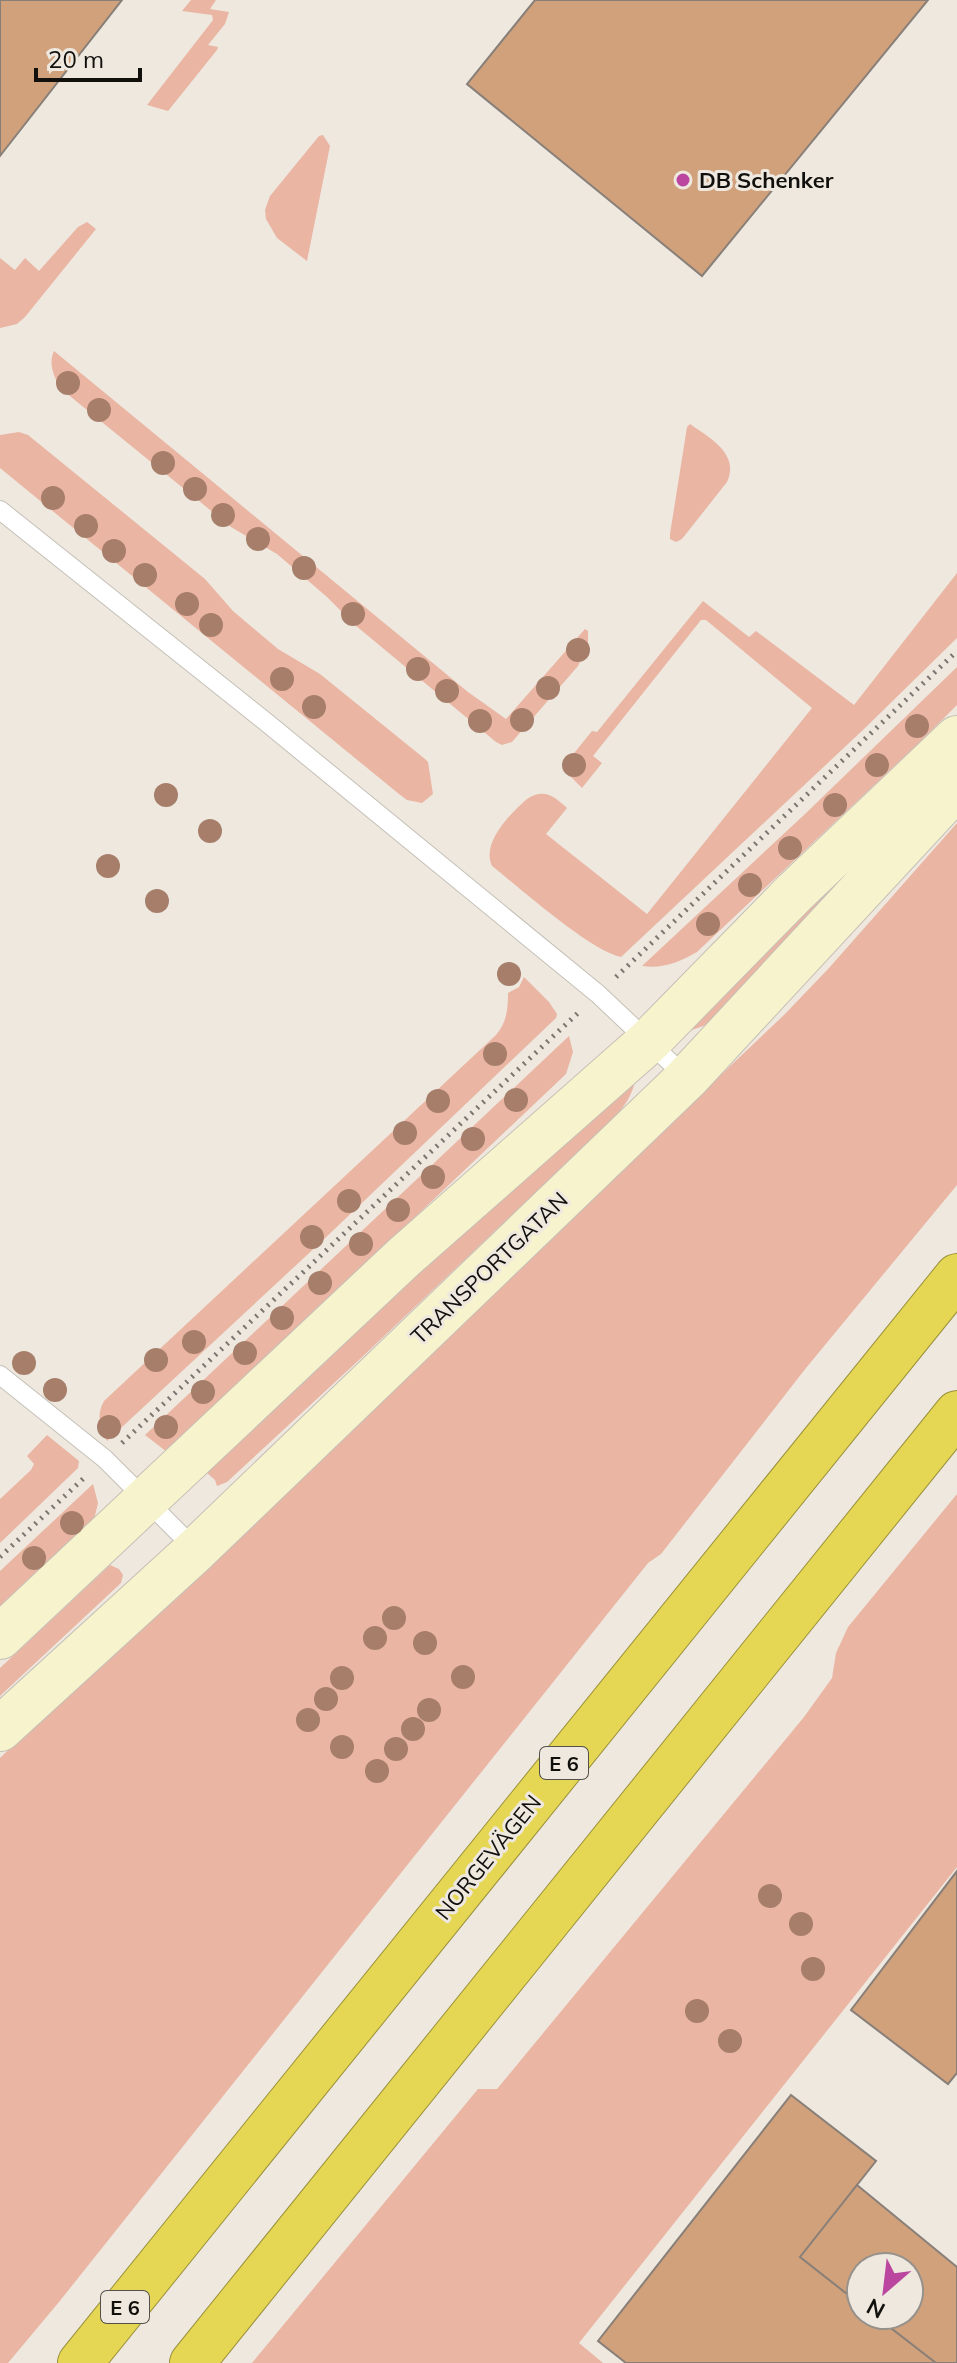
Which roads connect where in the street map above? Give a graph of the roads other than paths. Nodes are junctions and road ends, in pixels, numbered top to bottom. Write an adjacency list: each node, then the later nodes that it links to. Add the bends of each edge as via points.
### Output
1 (0, 510): 4 (lane, via 266,722)
2 (957, 738): 4 (street)
3 (957, 787): 5 (street, TRANSPORTGATAN)
4 (649, 1041): 5 (lane); 9 (street, via 404,1257)
5 (687, 1078): 10 (street, TRANSPORTGATAN)
6 (957, 1276): 13 (highway, NORGEVÄGEN / E 6)
7 (0, 1375): 9 (lane)
8 (957, 1413): 14 (highway)
9 (146, 1499): 10 (lane); 11 (street)
10 (196, 1550): 12 (street, TRANSPORTGATAN)
11 (0, 1637)
12 (0, 1729)
13 (80, 2363)
14 (192, 2363)

